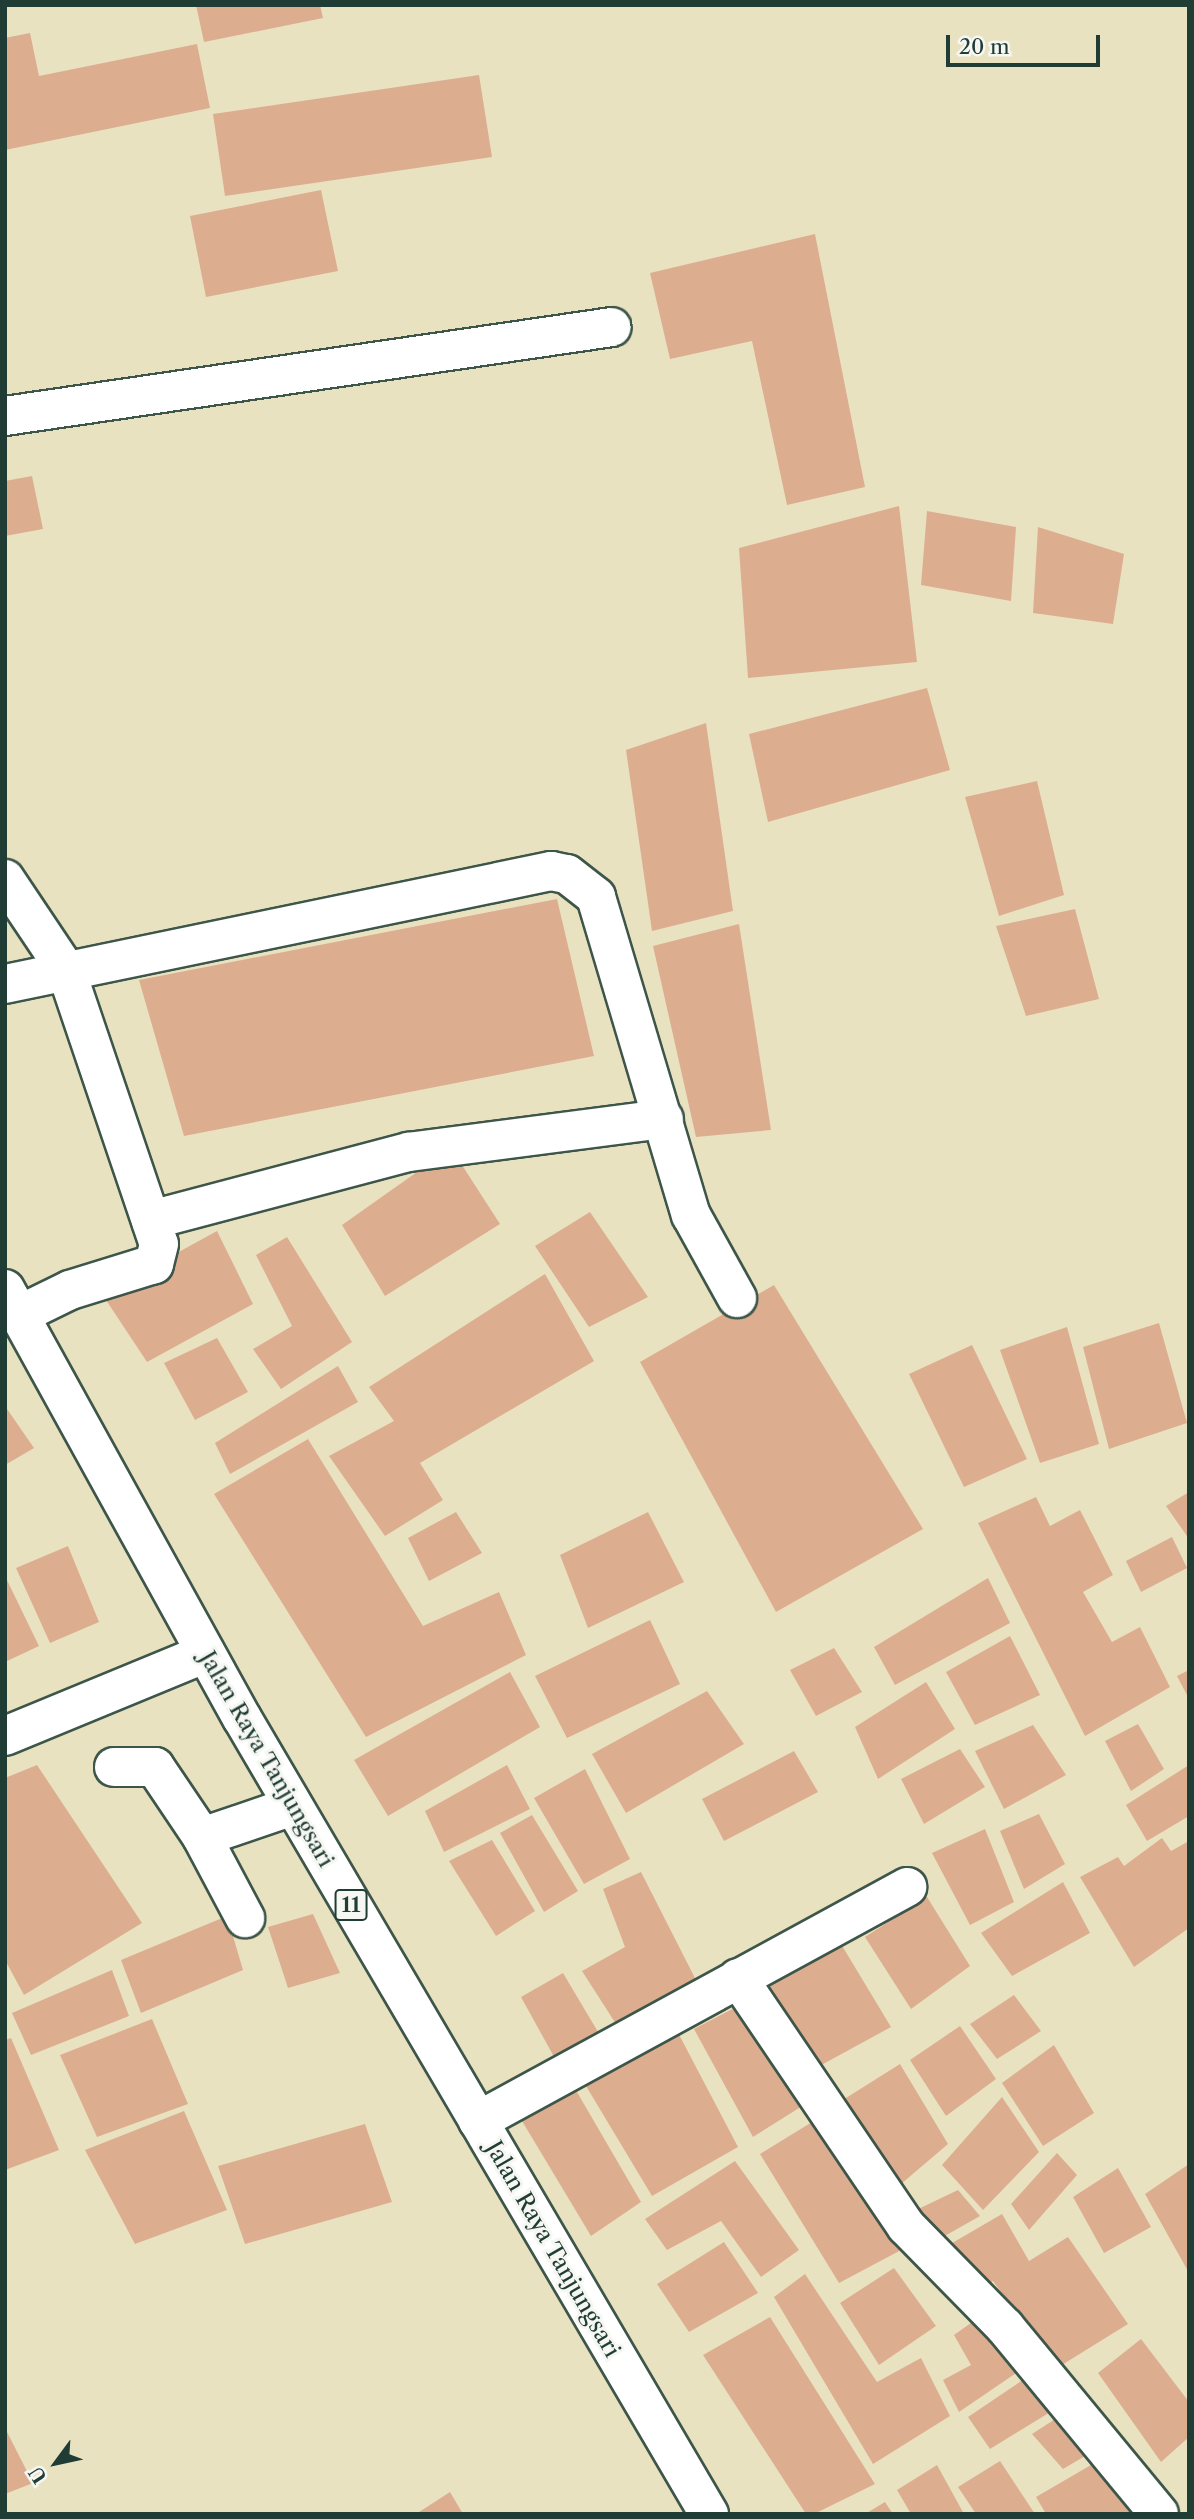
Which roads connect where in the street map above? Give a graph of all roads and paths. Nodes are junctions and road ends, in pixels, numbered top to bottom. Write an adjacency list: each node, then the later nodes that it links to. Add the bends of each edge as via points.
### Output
1 (612, 327): 2 (main road)
2 (5, 416)
3 (5, 879): 4 (main road)
4 (66, 970): 5 (main road); 6 (main road, via 551,871 567,874 596,897); 7 (main road)
5 (5, 984)
6 (664, 1119): 7 (main road, via 409,1152); 8 (main road, via 691,1215)
7 (151, 1220): 9 (main road, via 159,1244 154,1264)
8 (737, 1298)
9 (12, 1302): 10 (main road, Jalan Raya Tanjungsari / 11)
10 (206, 1653): 11 (main road); 13 (main road, Jalan Raya Tanjungsari / 11)
11 (5, 1736)
12 (114, 1767): 14 (main road, via 155,1767)
13 (293, 1806): 14 (main road); 18 (main road, Jalan Raya Tanjungsari / 11)
14 (202, 1837): 16 (main road)
15 (907, 1887): 17 (main road)
16 (244, 1918)
17 (738, 1978): 18 (main road); 20 (main road, via 906,2226 1005,2327)
18 (478, 2121): 19 (main road, Jalan Raya Tanjungsari / 11)
19 (709, 2514)
20 (1159, 2514)

